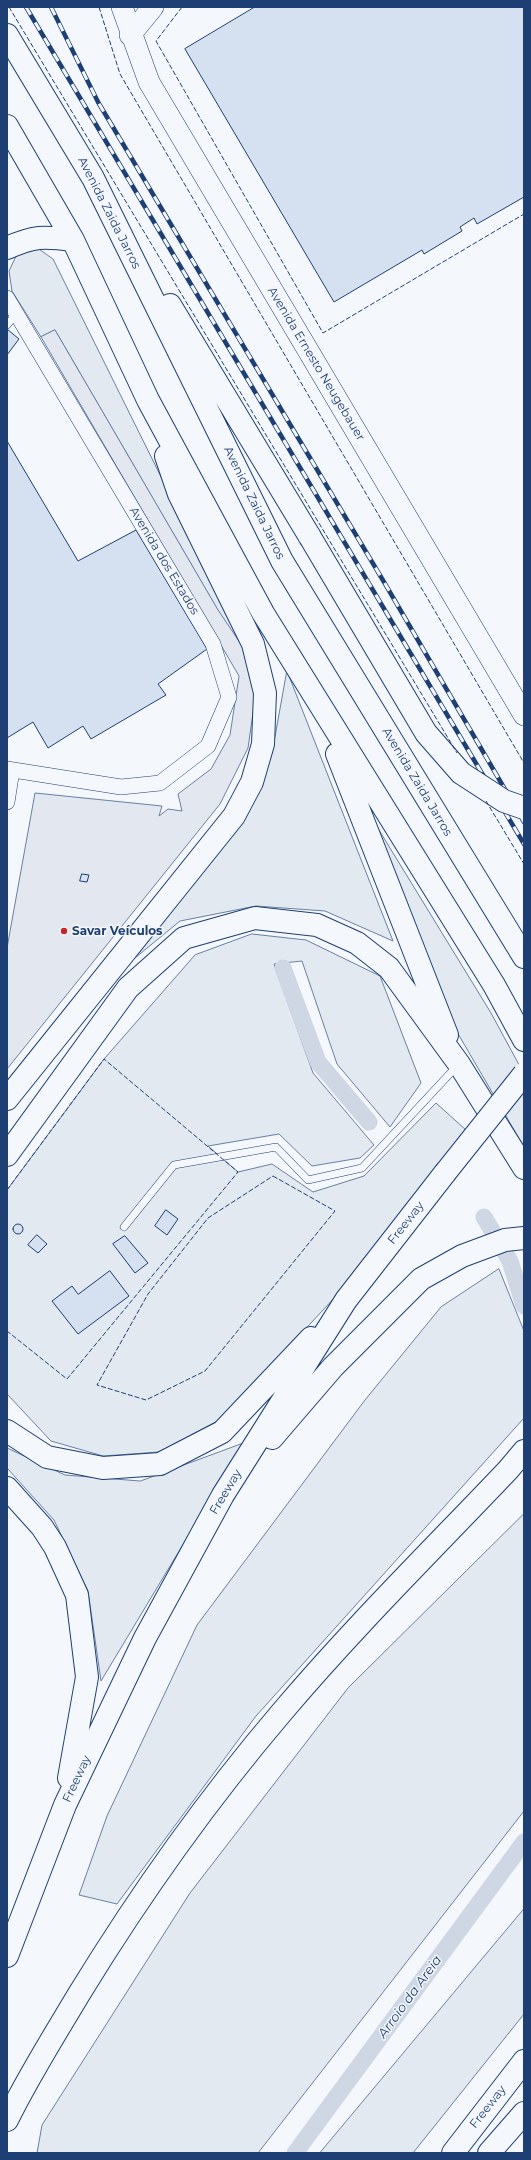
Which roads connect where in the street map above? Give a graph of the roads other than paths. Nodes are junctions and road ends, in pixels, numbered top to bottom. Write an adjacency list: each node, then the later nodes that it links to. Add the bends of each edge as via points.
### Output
1 (122, 7): 4 (main road, Avenida Ernesto Neugebauer)
2 (153, 7): 4 (main road)
3 (7, 35): 6 (highway, Avenida Zaida Jarros)
4 (130, 35): 12 (main road, Avenida Ernesto Neugebauer, via 149,82)
5 (7, 126): 7 (highway)
6 (93, 178): 16 (highway, bridge, via 426,732 461,773 504,801); 17 (highway, Avenida Zaida Jarros, via 282,561)
7 (73, 240): 8 (highway, via 29,238); 11 (highway)
8 (7, 248)
9 (7, 298): 10 (street, Avenida dos Estados)
10 (12, 320): 14 (street, Avenida dos Estados, via 213,644 229,697 208,746 160,784 121,787)
11 (148, 400): 13 (highway, via 263,613); 21 (highway, via 179,494 253,644 265,693 263,744 252,782 234,816)
12 (521, 703)
13 (318, 704): 18 (highway, via 494,985); 19 (highway)
14 (10, 770): 15 (street)
15 (7, 802)
16 (524, 808)
17 (524, 957)
18 (524, 1040)
19 (459, 1064): 22 (highway, via 389,968 357,943 317,925 254,918 184,938 128,988); 23 (highway); 24 (lane, via 362,1168 308,1180 276,1147 174,1165)
20 (524, 1074): 26 (highway, Freeway, bridge)
21 (7, 1099)
22 (7, 1155)
23 (524, 1168)
24 (124, 1227)
25 (524, 1238): 30 (highway, via 505,1240 462,1256 421,1279 333,1367)
26 (346, 1300): 27 (highway, via 222,1432 160,1464 103,1468 47,1457); 30 (highway, Freeway)
27 (7, 1431)
28 (524, 1451): 35 (highway, via 325,1663 239,1764 164,1865 102,1958)
29 (7, 1488): 31 (highway, via 47,1534 77,1595 87,1677)
30 (223, 1495): 31 (highway, Freeway, via 145,1638)
31 (64, 1805): 32 (highway, Freeway)
32 (7, 1956)
33 (524, 2061): 36 (highway, Freeway)
34 (524, 2113): 37 (highway)
35 (7, 2120)
36 (452, 2153)
37 (489, 2153)

